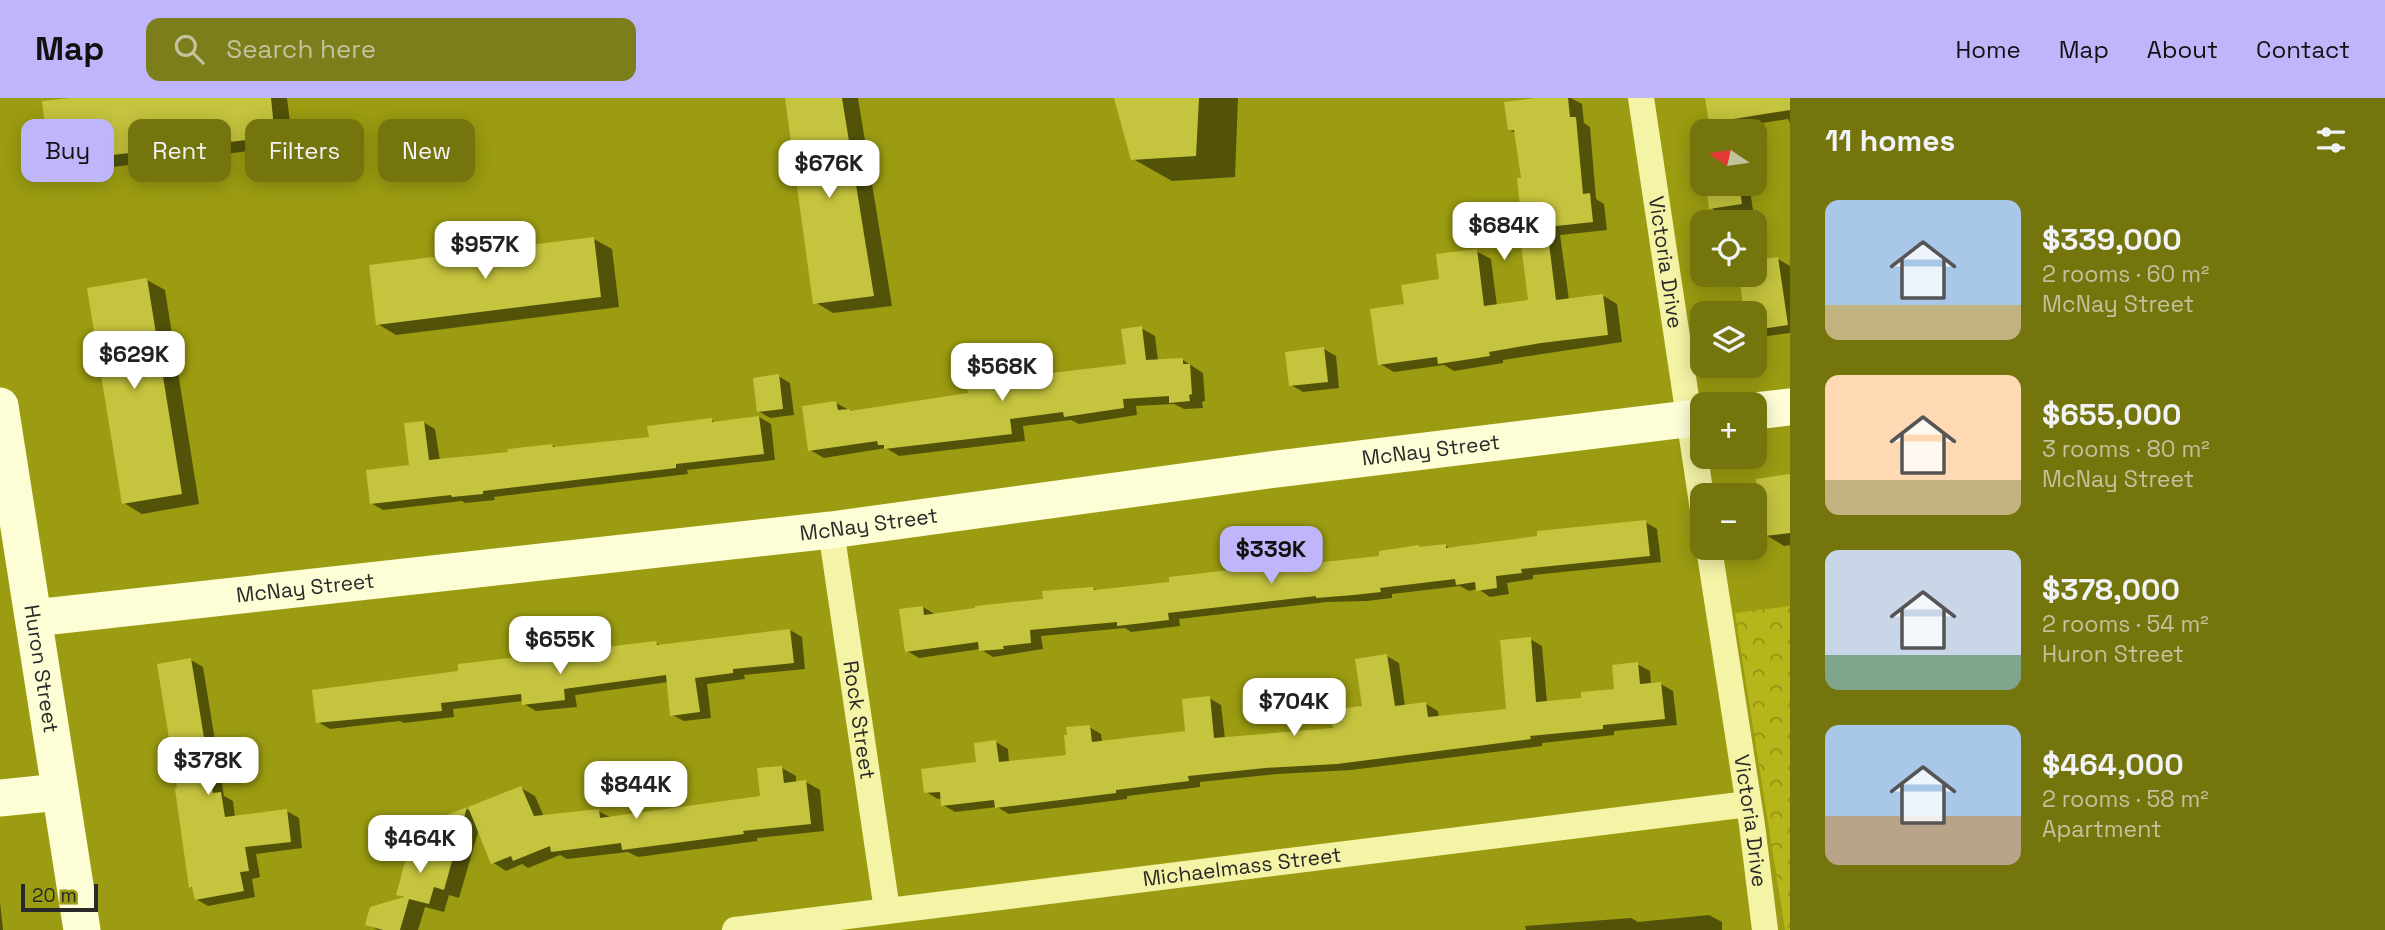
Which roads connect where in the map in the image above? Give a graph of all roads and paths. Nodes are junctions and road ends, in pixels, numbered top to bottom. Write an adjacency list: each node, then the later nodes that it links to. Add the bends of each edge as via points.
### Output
1 (1641, 98): 2 (street, Victoria Drive)
2 (1692, 392)
3 (0, 407): 9 (street, Huron Street)
4 (1790, 407): 5 (street)
5 (1767, 410)
6 (1690, 419): 7 (street, McNay Street)
7 (831, 530): 9 (street, McNay Street); 13 (street, Rock Street)
8 (1711, 560): 12 (street, Victoria Drive)
9 (34, 618): 10 (street, Huron Street)
10 (59, 792): 11 (street); 14 (street, Huron Street)
11 (0, 798)
12 (1748, 804): 13 (street, Michaelmass Street); 16 (street, Victoria Drive)
13 (887, 910): 15 (street, Michaelmass Street)
14 (82, 930)
15 (735, 930)
16 (1765, 930)

